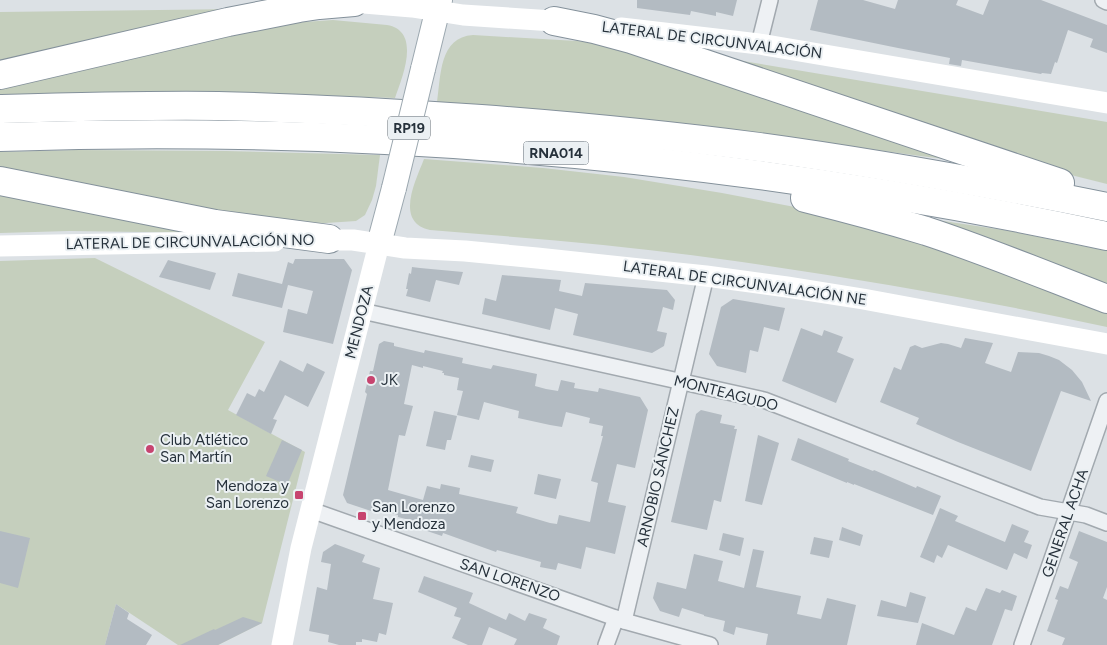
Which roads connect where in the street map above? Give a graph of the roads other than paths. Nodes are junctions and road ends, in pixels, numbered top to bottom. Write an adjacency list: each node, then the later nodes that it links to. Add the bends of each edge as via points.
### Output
1 (314, 0): 4 (street, LATERAL DE CIRCUNVALACIÓN)
2 (770, 0): 8 (street)
3 (1103, 0): 5 (street)
4 (354, 2): 6 (street, LATERAL DE CIRCUNVALACIÓN); 9 (highway, via 299,8 228,22)
5 (1107, 2)
6 (439, 6): 7 (street, LATERAL DE CIRCUNVALACIÓN, via 463,15); 19 (main road, MENDOZA / RP19, bridge)
7 (554, 21): 8 (street, LATERAL DE CIRCUNVALACIÓN); 15 (highway, via 631,39)
8 (759, 44): 10 (street, LATERAL DE CIRCUNVALACIÓN)
9 (0, 75)
10 (1107, 103)
11 (0, 108): 16 (highway, RNA014, via 282,108 598,128 826,157)
12 (0, 137): 13 (highway, RNA014, via 126,134 300,137)
13 (640, 160): 17 (highway, RNA014, via 910,198); 22 (highway, via 881,218 972,247)
14 (0, 181): 18 (highway, via 215,224)
15 (1107, 197)
16 (1107, 207)
17 (1107, 236)
18 (329, 239): 19 (street, LATERAL DE CIRCUNVALACIÓN NO); 20 (street, LATERAL DE CIRCUNVALACIÓN NO)
19 (379, 244): 21 (street, LATERAL DE CIRCUNVALACIÓN NE); 23 (street, MENDOZA)
20 (0, 246)
21 (706, 276): 24 (street, LATERAL DE CIRCUNVALACIÓN NE, via 864,299); 25 (street, ARNOBIO SÁNCHEZ)
22 (1107, 299)
23 (362, 311): 25 (street, MONTEAGUDO); 27 (street, MENDOZA)
24 (1107, 344)
25 (681, 382): 28 (street, MONTEAGUDO, via 764,400 1040,508); 30 (street, ARNOBIO SÁNCHEZ)
26 (1107, 401): 28 (street, GENERAL ACHA)
27 (311, 510): 30 (street, SAN LORENZO); 31 (street, MENDOZA)
28 (1069, 512): 29 (street, MONTEAGUDO); 34 (street, GENERAL ACHA)
29 (1107, 523)
30 (620, 619): 32 (street, ARNOBIO SÁNCHEZ); 33 (street, SAN LORENZO)
31 (282, 645)
32 (606, 645)
33 (710, 645)
34 (1022, 645)

